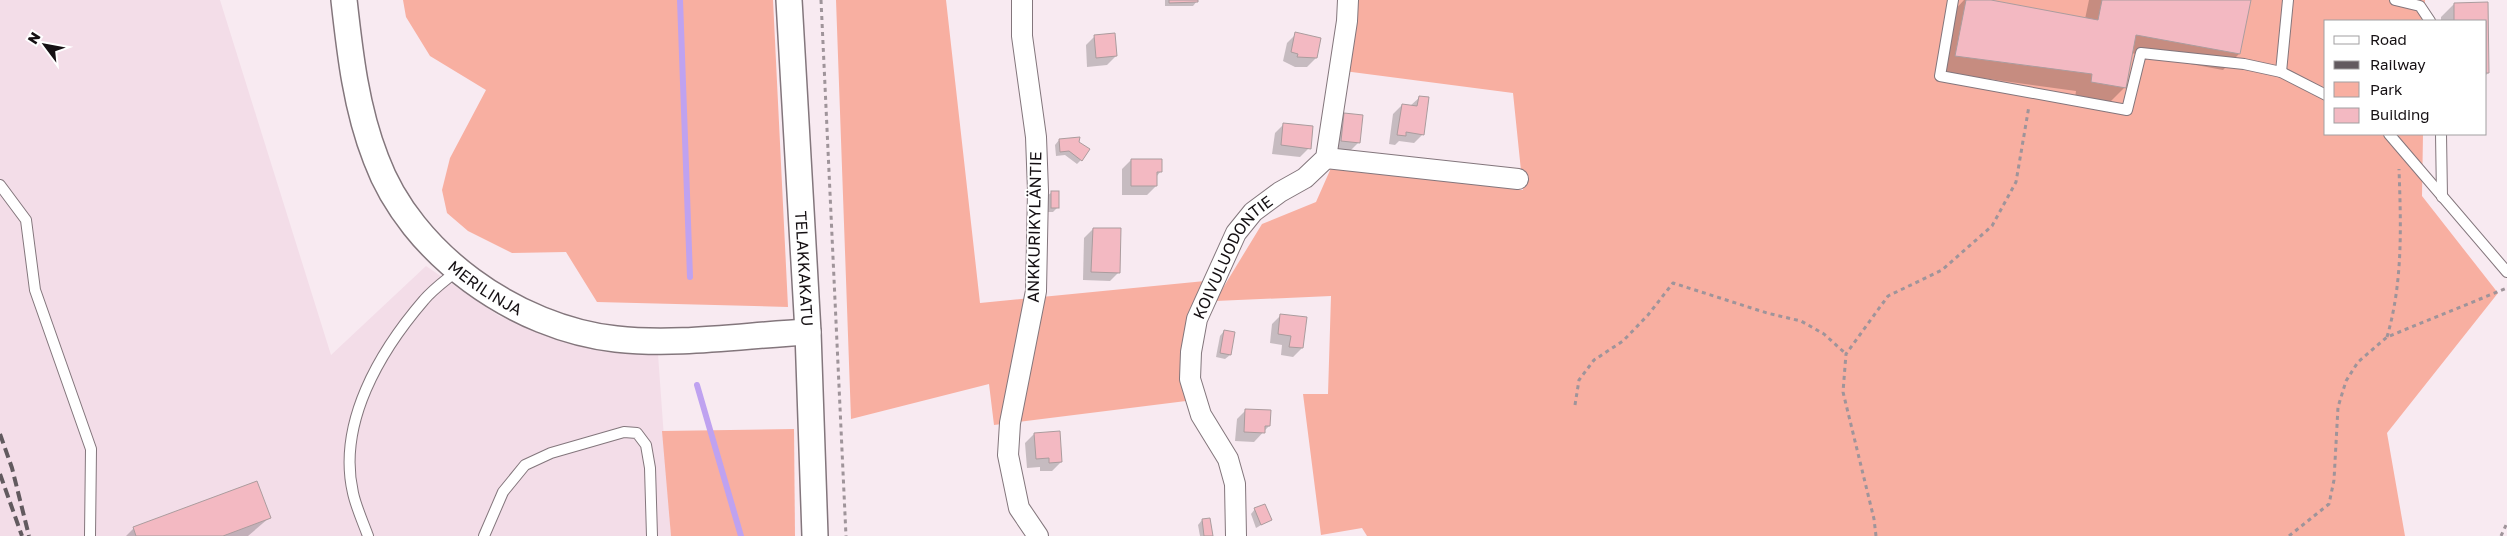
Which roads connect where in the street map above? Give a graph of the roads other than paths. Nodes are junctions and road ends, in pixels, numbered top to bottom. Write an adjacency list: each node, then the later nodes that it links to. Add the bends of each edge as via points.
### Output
1 (344, 0): 17 (street, MERILINJA, via 359,103 376,161 409,218)
2 (789, 0): 19 (street, TELAKKAKATU)
3 (1022, 0): 25 (street, ANKKURIKYLÄNTIE, via 1022,36 1036,137 1036,291 1010,423 1008,455 1019,508)
4 (1348, 0): 13 (street)
5 (1953, 0): 9 (lane, via 1940,76 2127,110 2141,53 2244,64)
6 (2288, 0): 9 (lane)
7 (2395, 0): 8 (lane, via 2420,6)
8 (2429, 20)
9 (2282, 72): 10 (lane)
10 (2324, 94)
11 (2390, 135): 16 (lane)
12 (2441, 135): 16 (lane)
13 (1326, 158): 14 (street); 26 (street, KOIVULUODONTIE, via 1305,178 1253,212 1236,233 1197,319 1190,379 1201,415 1228,459 1235,484)
14 (1518, 179)
15 (0, 185): 20 (lane, via 26,220 35,290 91,449)
16 (2442, 197): 18 (lane)
17 (458, 270): 19 (street, MERILINJA, via 522,312 563,327 615,339 650,341); 21 (lane, via 424,300 381,357 367,385 353,430 349,461 353,493)
18 (2507, 272)
19 (808, 332): 24 (street, TELAKKAKATU)
20 (90, 536)
21 (368, 536)
22 (484, 536): 23 (lane, via 503,492 525,465 551,453 624,432 637,433 646,445)
23 (652, 536)
24 (815, 536)
25 (1038, 536)
26 (1236, 536)

